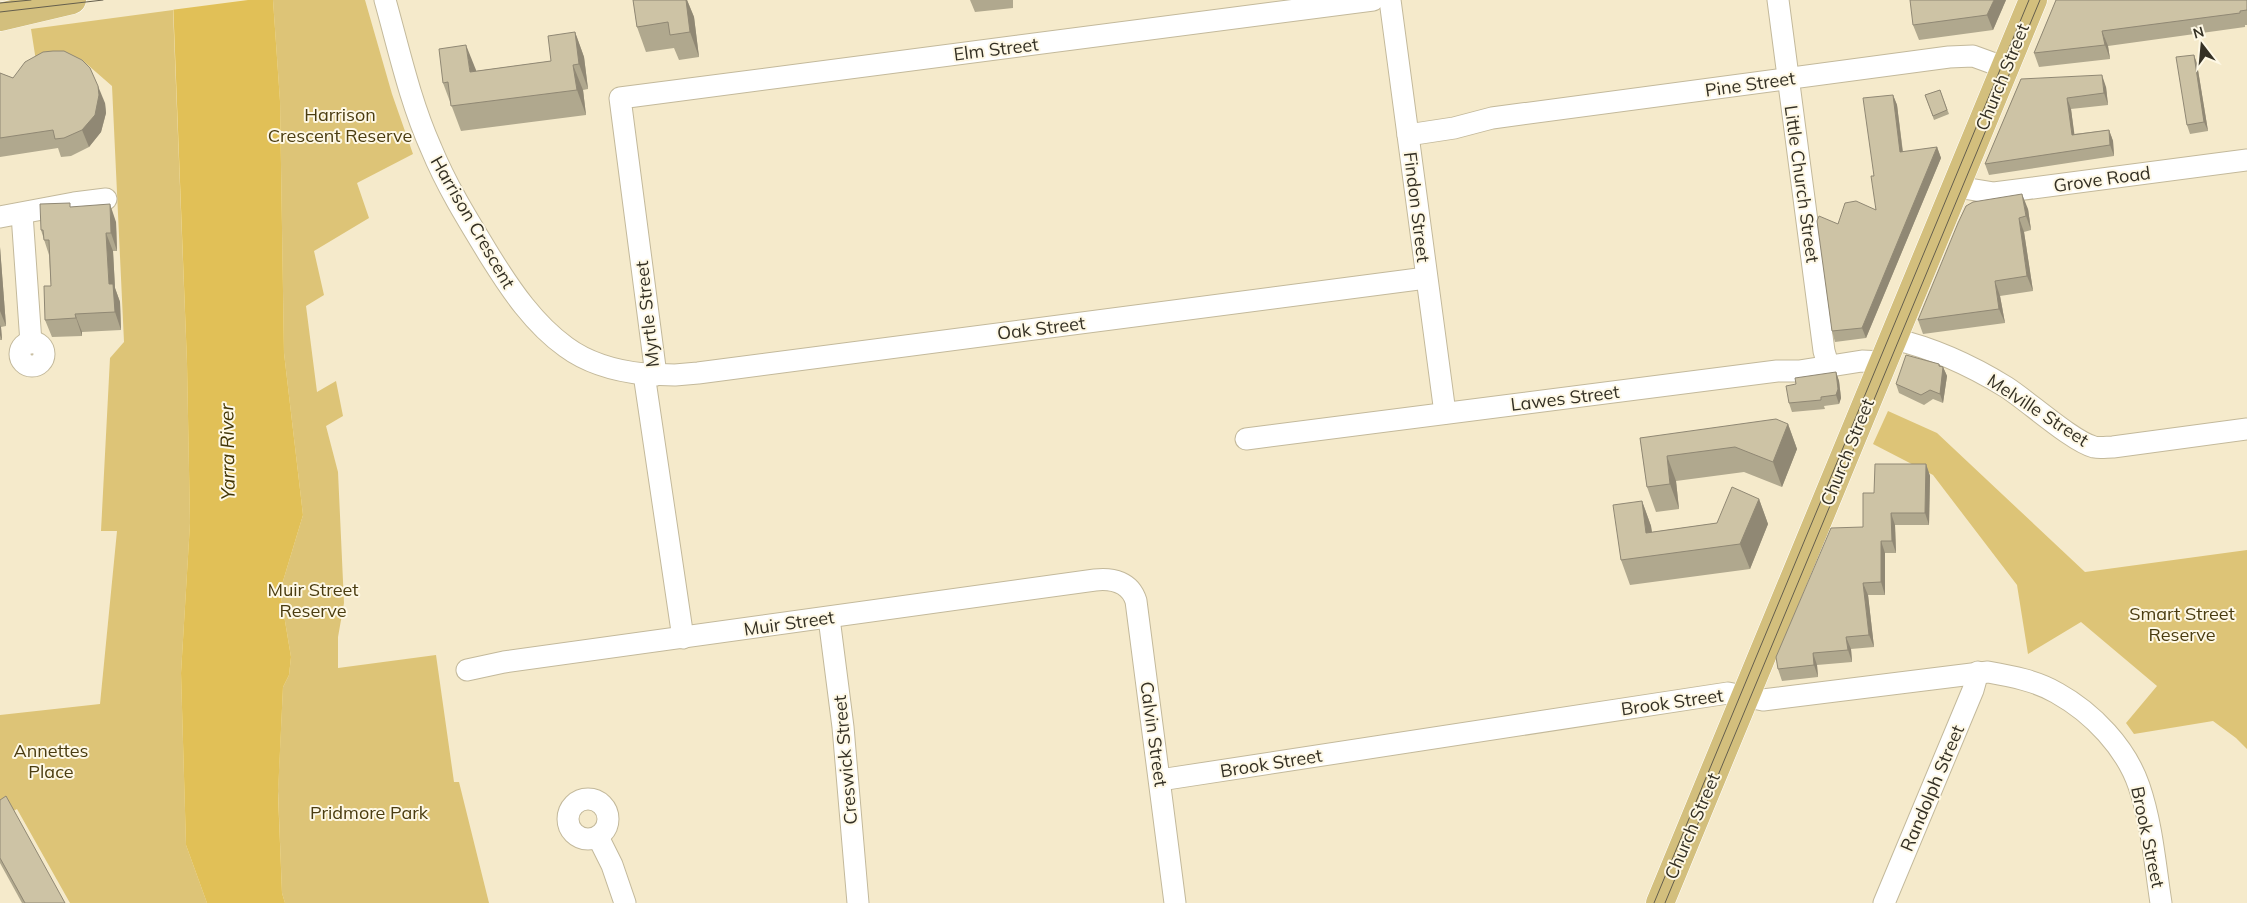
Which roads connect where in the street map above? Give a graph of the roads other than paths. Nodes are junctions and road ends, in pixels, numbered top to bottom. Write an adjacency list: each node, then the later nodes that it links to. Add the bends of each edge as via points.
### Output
1 (66, 0): 8 (main road)
2 (72, 0): 9 (main road)
3 (385, 0): 23 (street, Harrison Crescent, via 412,98 430,148 448,186 503,277 523,305 566,347 613,370)
4 (1373, 0): 12 (street, Elm Street)
5 (1390, 0): 13 (street, Findon Street)
6 (1778, 0): 11 (street, Little Church Street)
7 (2033, 0): 10 (main road, Church Street)
8 (0, 1)
9 (0, 17)
10 (2006, 68): 11 (street, Pine Street, via 1981,58 1964,56); 15 (main road, Church Street)
11 (1788, 79): 13 (street, Pine Street, via 1492,118 1454,128); 22 (street, Little Church Street, via 1824,351)
12 (620, 98): 23 (street, Myrtle Street)
13 (1407, 129): 19 (street, Findon Street)
14 (2247, 160): 15 (street, Grove Road, via 1994,194)
15 (1957, 187): 21 (main road, Church Street)
16 (106, 199): 17 (street)
17 (22, 214): 18 (street); 20 (street)
18 (0, 217)
19 (1426, 278): 23 (street, Oak Street, via 698,373); 24 (street, Findon Street)
20 (31, 342)
21 (1889, 350): 22 (street, Lawes Street, via 1862,361); 25 (street, Melville Street, via 1953,360 1980,372 2095,447); 32 (main road, Church Street)
22 (1829, 368): 24 (street, Lawes Street, via 1777,371)
23 (650, 374): 29 (street, Myrtle Street)
24 (1445, 413): 26 (street, Lawes Street)
25 (2247, 429)
26 (1246, 439)
27 (1111, 579): 28 (street, Muir Street); 33 (street, Calvin Street, via 1129,588 1136,601)
28 (829, 618): 29 (street, Muir Street); 36 (street, Creswick Street, via 843,727)
29 (683, 638): 30 (street, Muir Street)
30 (467, 670)
31 (1978, 672): 32 (street, Brook Street, via 1764,700); 39 (street, Randolph Street); 40 (street, Brook Street, via 2019,678 2056,692 2089,716 2119,748 2131,767 2149,820)
32 (1746, 697): 33 (street, Brook Street, via 1728,693); 38 (main road, Church Street)
33 (1160, 780): 37 (street, Calvin Street)
34 (598, 837): 35 (street)
35 (625, 903)
36 (858, 903)
37 (1176, 903)
38 (1660, 903)
39 (1884, 903)
40 (2162, 903)

